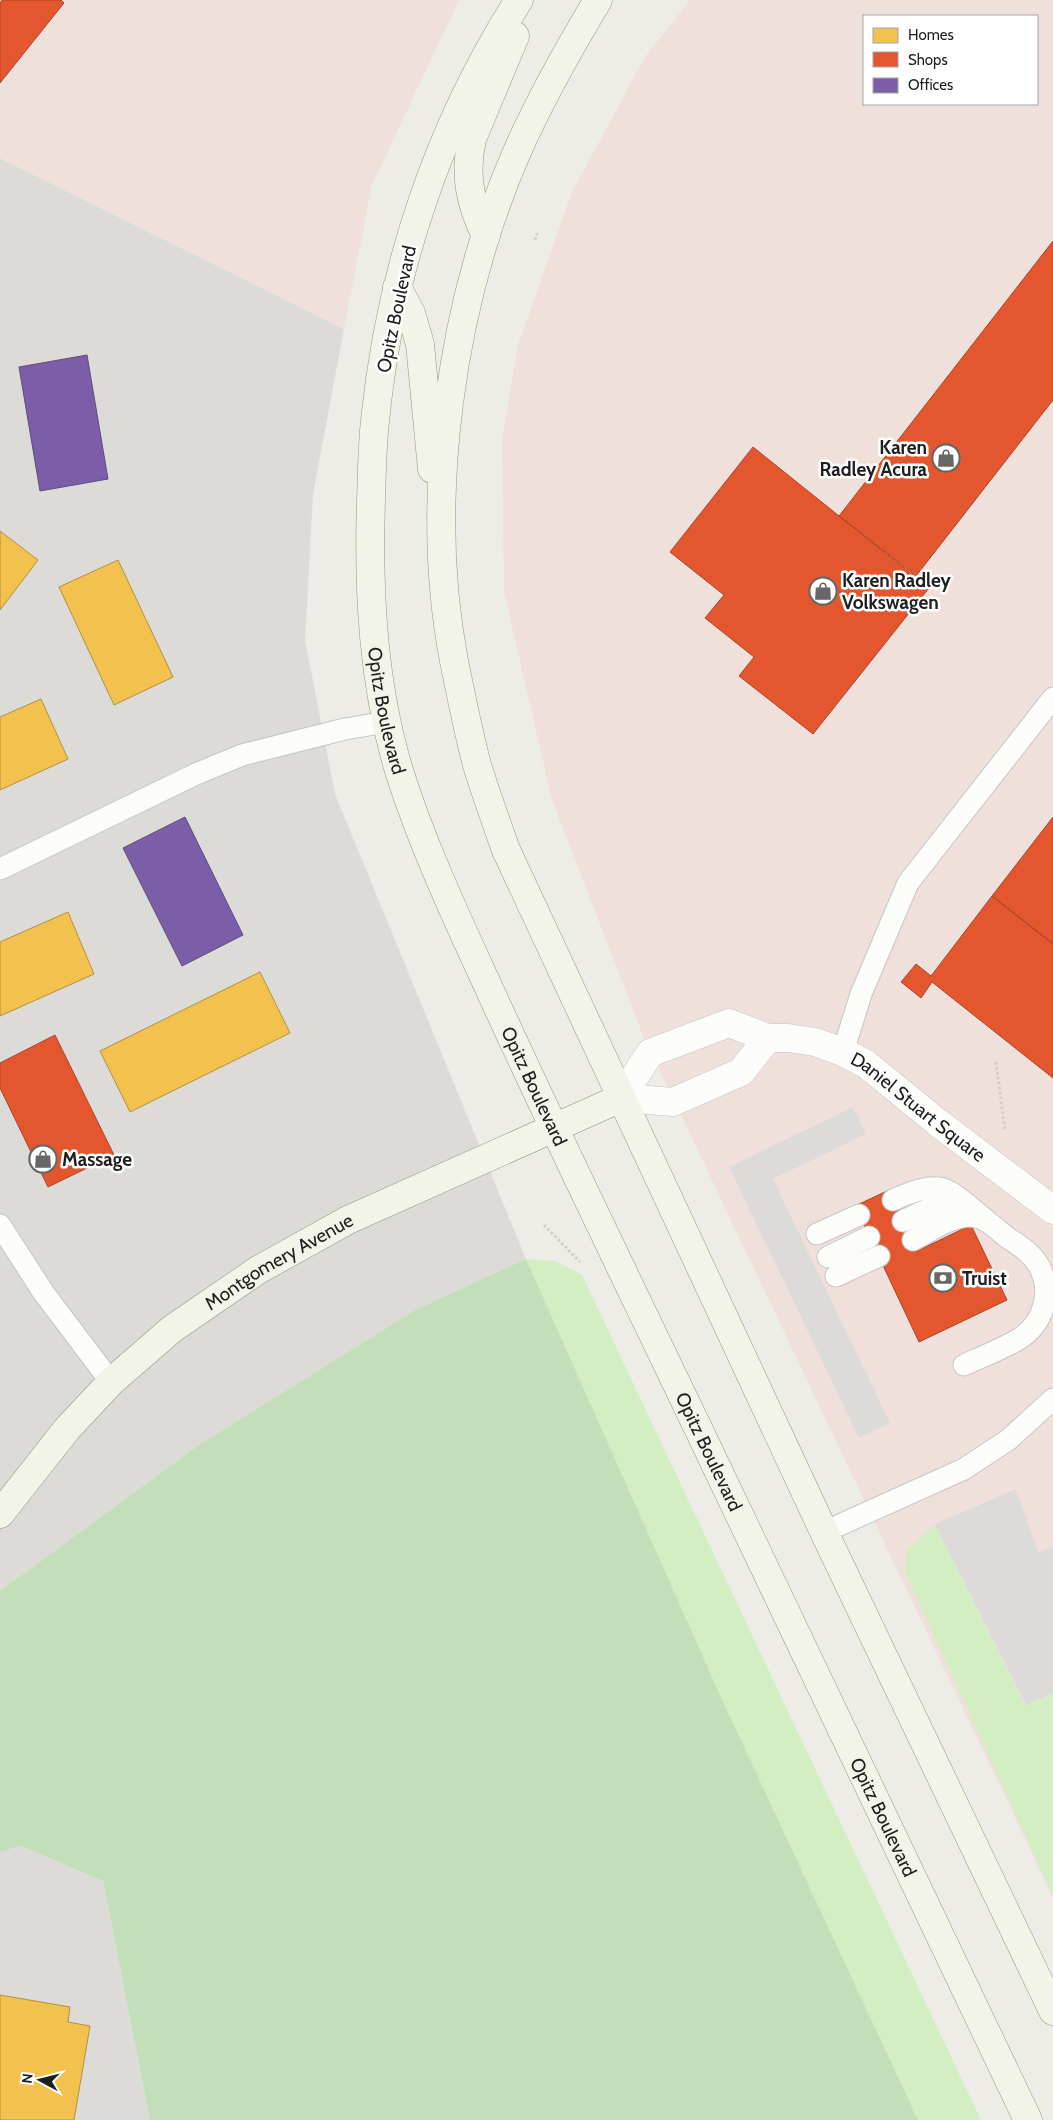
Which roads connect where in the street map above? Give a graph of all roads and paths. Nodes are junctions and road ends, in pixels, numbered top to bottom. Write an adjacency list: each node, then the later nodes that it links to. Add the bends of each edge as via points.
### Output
1 (519, 0): 7 (main road, Opitz Boulevard, via 459,106 425,191)
2 (530, 0): 5 (main road, via 469,152 469,192)
3 (598, 0): 5 (main road, via 566,53 516,152)
4 (538, 231): 6 (path)
5 (486, 236): 8 (main road, via 467,304 450,392 442,480)
6 (535, 240)
7 (396, 287): 8 (main road, via 412,313 420,344); 10 (main road, Opitz Boulevard, via 374,423 369,562 374,643)
8 (444, 570): 15 (main road, via 454,659 483,781 506,850)
9 (1053, 698): 13 (lane, via 908,883 864,986)
10 (387, 722): 11 (lane, via 242,755); 16 (main road, Opitz Boulevard, via 399,771 432,864)
11 (0, 869)
12 (768, 1038): 13 (street, Daniel Stuart Square, via 815,1042); 15 (street, via 741,1072 673,1102); 15 (street, Daniel Stuart Square, via 730,1023 650,1053)
13 (843, 1052): 19 (street, Daniel Stuart Square, via 866,1064)
14 (996, 1062): 17 (path)
15 (621, 1098): 16 (main road, Montgomery Avenue); 31 (main road)
16 (553, 1128): 28 (main road, Montgomery Avenue, via 348,1220 258,1270 172,1329); 33 (main road, Opitz Boulevard)
17 (1005, 1130)
18 (893, 1200): 21 (lane, via 920,1188 941,1188)
19 (1053, 1210)
20 (860, 1215): 24 (lane)
21 (986, 1220): 23 (lane, via 970,1216); 27 (lane, via 1027,1251 1039,1265 1047,1298 1043,1313 1020,1338)
22 (0, 1224): 28 (lane, via 43,1292)
23 (908, 1231)
24 (817, 1234)
25 (874, 1247): 26 (lane)
26 (832, 1267)
27 (964, 1365)
28 (112, 1382): 30 (main road, Montgomery Avenue, via 67,1429)
29 (1053, 1399): 31 (lane, via 1008,1440 964,1469)
30 (0, 1514)
31 (824, 1532): 32 (main road)
32 (1053, 2011)
33 (1028, 2120)

